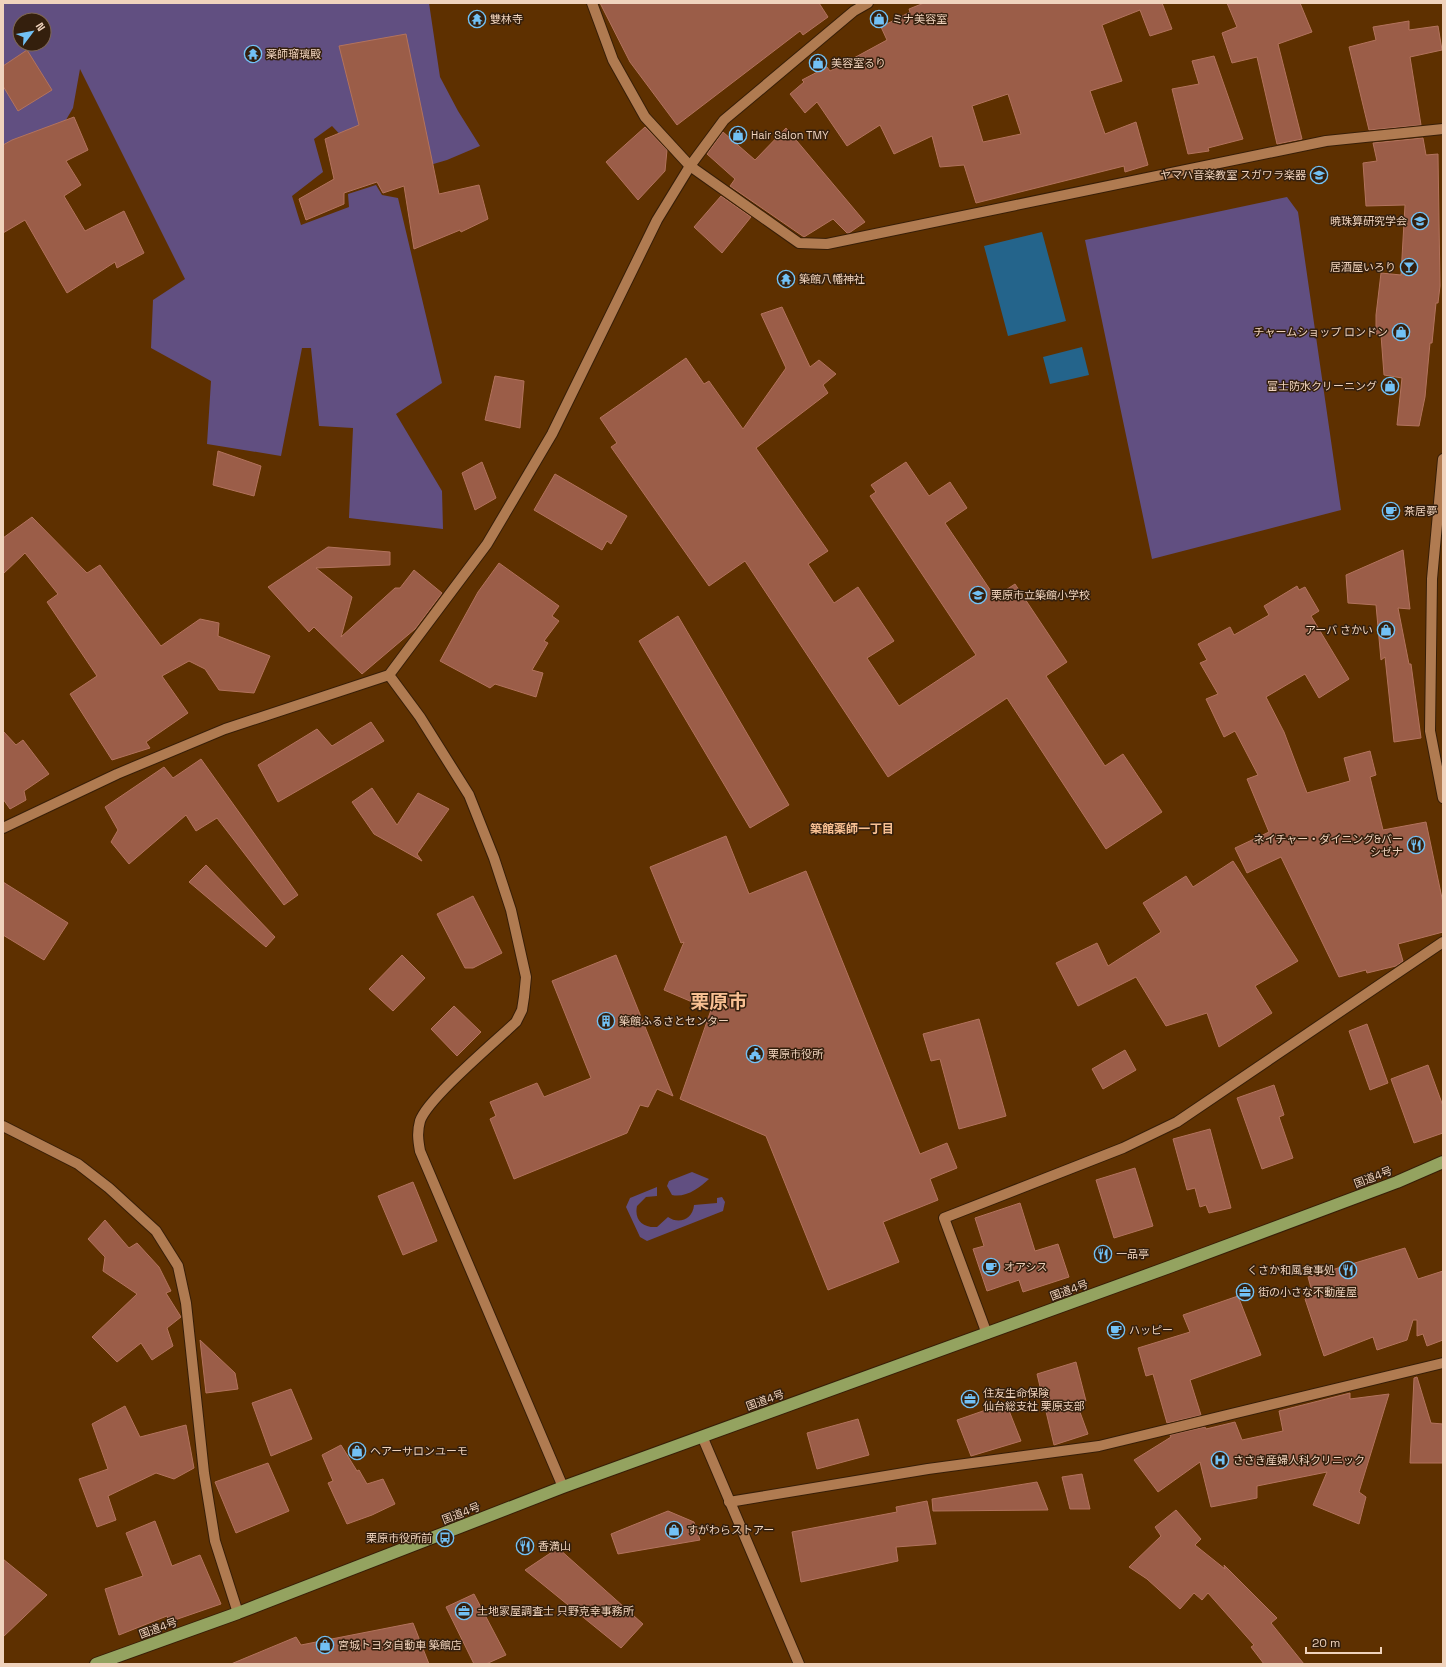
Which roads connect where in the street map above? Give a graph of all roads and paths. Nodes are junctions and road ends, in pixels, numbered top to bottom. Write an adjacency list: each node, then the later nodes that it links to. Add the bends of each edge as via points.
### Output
1 (592, 3): 4 (street, via 613,60 645,117)
2 (868, 3): 4 (street, via 854,11 724,120)
3 (1443, 129): 4 (street, via 1326,141 826,244 799,243)
4 (690, 166): 6 (street, via 657,220 552,434 488,544)
5 (1443, 459): 7 (street, via 1432,579 1430,731)
6 (389, 675): 8 (street, via 225,729 117,774); 15 (street, via 469,795 512,910 526,977 522,1010 516,1022 432,1102 420,1120 417,1135 420,1151)
7 (1443, 798)
8 (3, 828)
9 (1443, 942): 12 (street, via 1177,1122 1117,1151 944,1218)
10 (3, 1126): 17 (street, via 78,1164 109,1188 156,1231 178,1266 186,1303 204,1473 215,1541)
11 (1443, 1162): 12 (highway, 国道4号, via 1397,1182)
12 (987, 1334): 14 (highway, 国道4号)
13 (1443, 1363): 16 (street, via 1099,1446 928,1469)
14 (702, 1436): 15 (highway, 国道4号); 16 (street)
15 (563, 1487): 17 (highway, 国道4号)
16 (729, 1502): 19 (street)
17 (238, 1613): 18 (highway, 国道4号)
18 (96, 1664)
19 (799, 1664)

